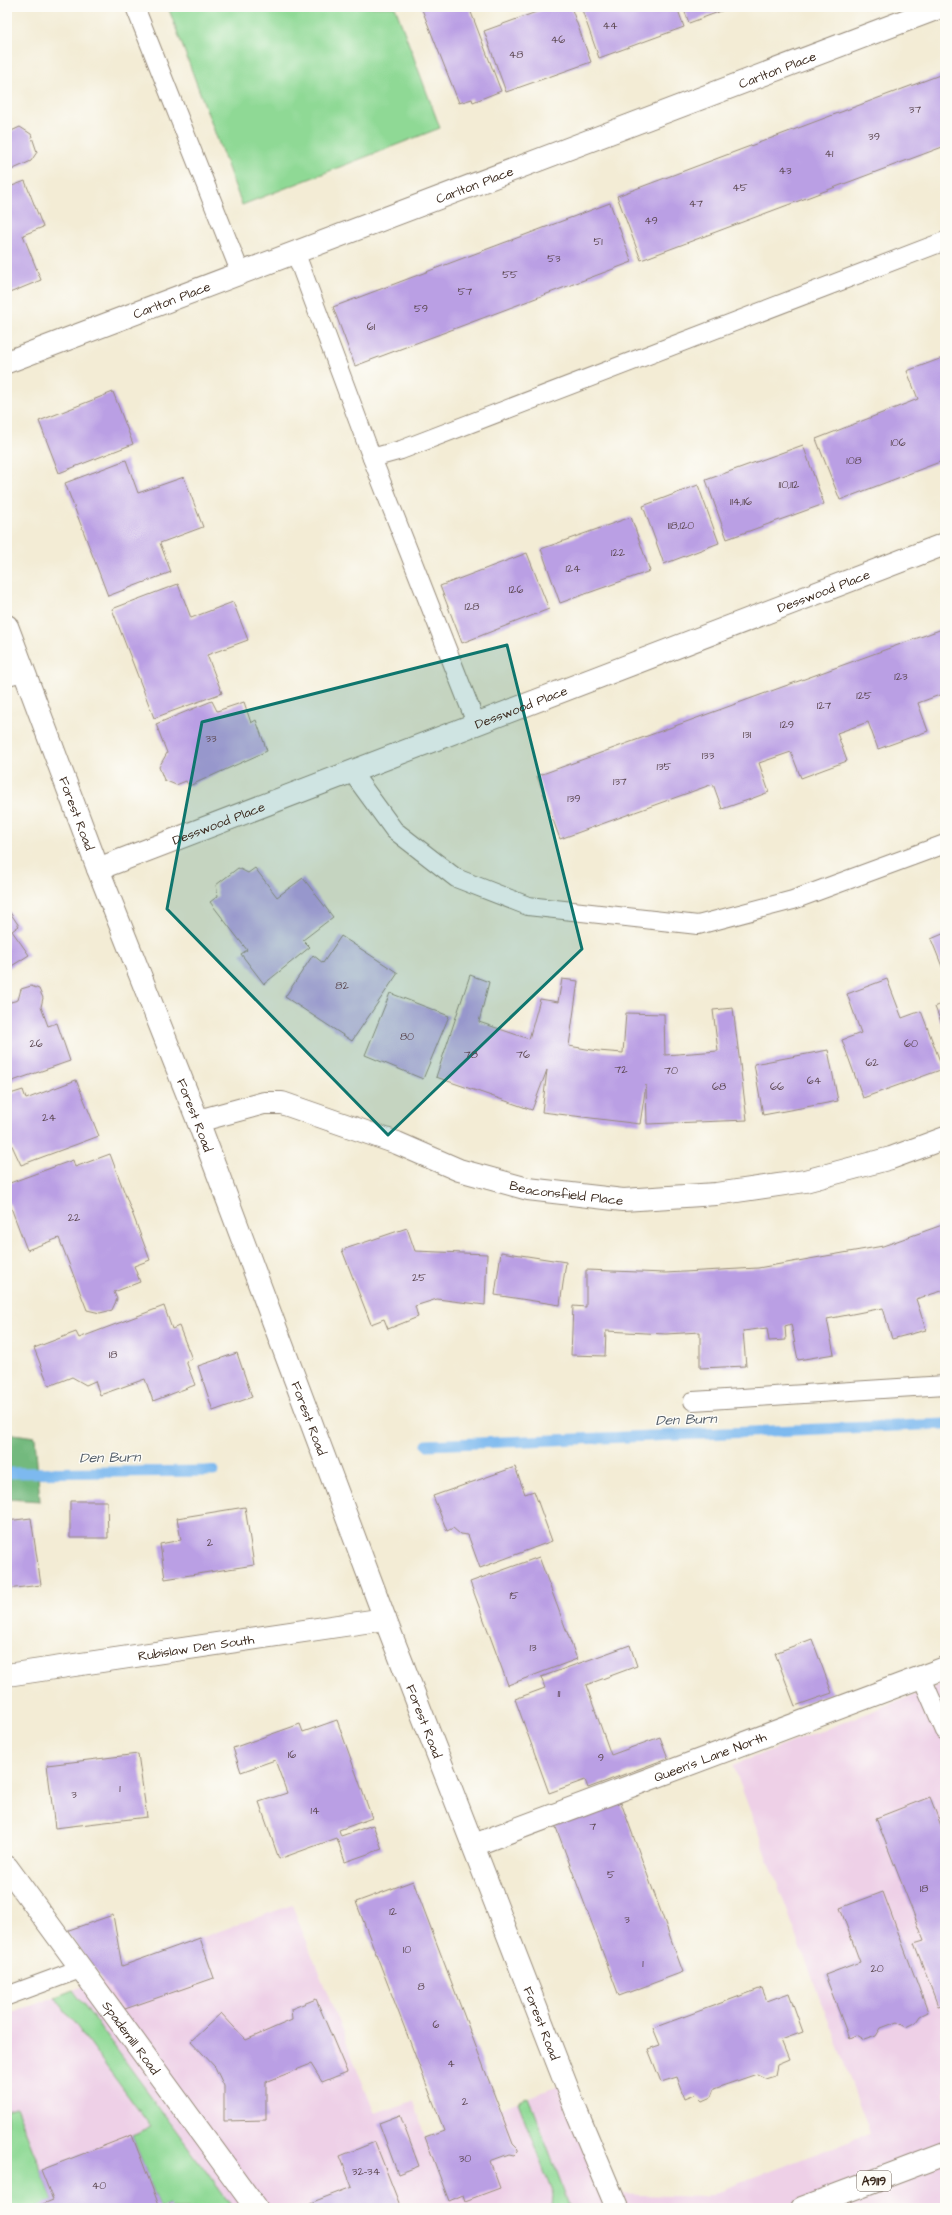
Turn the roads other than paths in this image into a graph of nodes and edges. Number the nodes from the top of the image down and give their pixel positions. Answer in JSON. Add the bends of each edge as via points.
{"nodes":[{"id":1,"x":135,"y":7,"type":"edge"},
{"id":2,"x":941,"y":7,"type":"edge"},
{"id":3,"x":945,"y":242,"type":"edge"},
{"id":4,"x":296,"y":254,"type":"junction"},
{"id":5,"x":241,"y":274,"type":"junction"},
{"id":6,"x":7,"y":362,"type":"edge"},
{"id":7,"x":372,"y":458,"type":"junction"},
{"id":8,"x":945,"y":544,"type":"edge"},
{"id":9,"x":7,"y":626,"type":"edge"},
{"id":10,"x":15,"y":672,"type":"edge"},
{"id":11,"x":476,"y":723,"type":"junction"},
{"id":12,"x":351,"y":771,"type":"junction"},
{"id":13,"x":945,"y":844,"type":"edge"},
{"id":14,"x":98,"y":868,"type":"junction"},
{"id":15,"x":198,"y":1121,"type":"junction"},
{"id":16,"x":945,"y":1138,"type":"edge"},
{"id":17,"x":945,"y":1385,"type":"edge"},
{"id":18,"x":693,"y":1401,"type":"dead end"},
{"id":19,"x":385,"y":1619,"type":"junction"},
{"id":20,"x":945,"y":1668,"type":"edge"},
{"id":21,"x":7,"y":1675,"type":"edge"},
{"id":22,"x":922,"y":1678,"type":"junction"},
{"id":23,"x":945,"y":1731,"type":"edge"},
{"id":24,"x":474,"y":1845,"type":"junction"},
{"id":25,"x":7,"y":1867,"type":"edge"},
{"id":26,"x":80,"y":1969,"type":"junction"},
{"id":27,"x":7,"y":1996,"type":"edge"},
{"id":28,"x":945,"y":2154,"type":"edge"},
{"id":29,"x":256,"y":2208,"type":"edge"},
{"id":30,"x":618,"y":2208,"type":"edge"},
{"id":31,"x":802,"y":2208,"type":"edge"}],
"edges":[{"from":1,"to":5,"type":"lane"},
{"from":2,"to":4,"type":"street","name":"Carlton Place"},
{"from":3,"to":7,"type":"lane","via":[[401,450]]},
{"from":4,"to":5,"type":"street","name":"Carlton Place"},
{"from":4,"to":7,"type":"lane"},
{"from":5,"to":6,"type":"street","name":"Carlton Place"},
{"from":7,"to":11,"type":"lane"},
{"from":8,"to":11,"type":"street","name":"Desswood Place"},
{"from":9,"to":10,"type":"street","name":"Forest Road"},
{"from":10,"to":14,"type":"street","name":"Forest Road"},
{"from":11,"to":12,"type":"street","name":"Desswood Place"},
{"from":12,"to":13,"type":"lane","via":[[394,830],[456,878],[528,906],[698,925],[794,900]]},
{"from":12,"to":14,"type":"street","name":"Desswood Place"},
{"from":14,"to":15,"type":"street","name":"Forest Road"},
{"from":15,"to":16,"type":"street","name":"Beaconsfield Place","via":[[264,1103],[282,1103],[397,1143],[459,1170],[528,1189],[623,1200],[716,1194],[804,1182],[891,1158]]},
{"from":15,"to":19,"type":"street","name":"Forest Road"},
{"from":17,"to":18,"type":"lane"},
{"from":19,"to":21,"type":"street","name":"Rubislaw Den South"},
{"from":19,"to":24,"type":"street","name":"Forest Road"},
{"from":20,"to":22,"type":"street","name":"Queen's Lane North"},
{"from":22,"to":23,"type":"lane"},
{"from":22,"to":24,"type":"street","name":"Queen's Lane North"},
{"from":24,"to":30,"type":"street","name":"Forest Road","via":[[578,2113]]},
{"from":25,"to":26,"type":"street","name":"Spademill Road"},
{"from":26,"to":27,"type":"lane"},
{"from":26,"to":29,"type":"street","name":"Spademill Road"},
{"from":28,"to":31,"type":"street","number":"A9119"}]}
